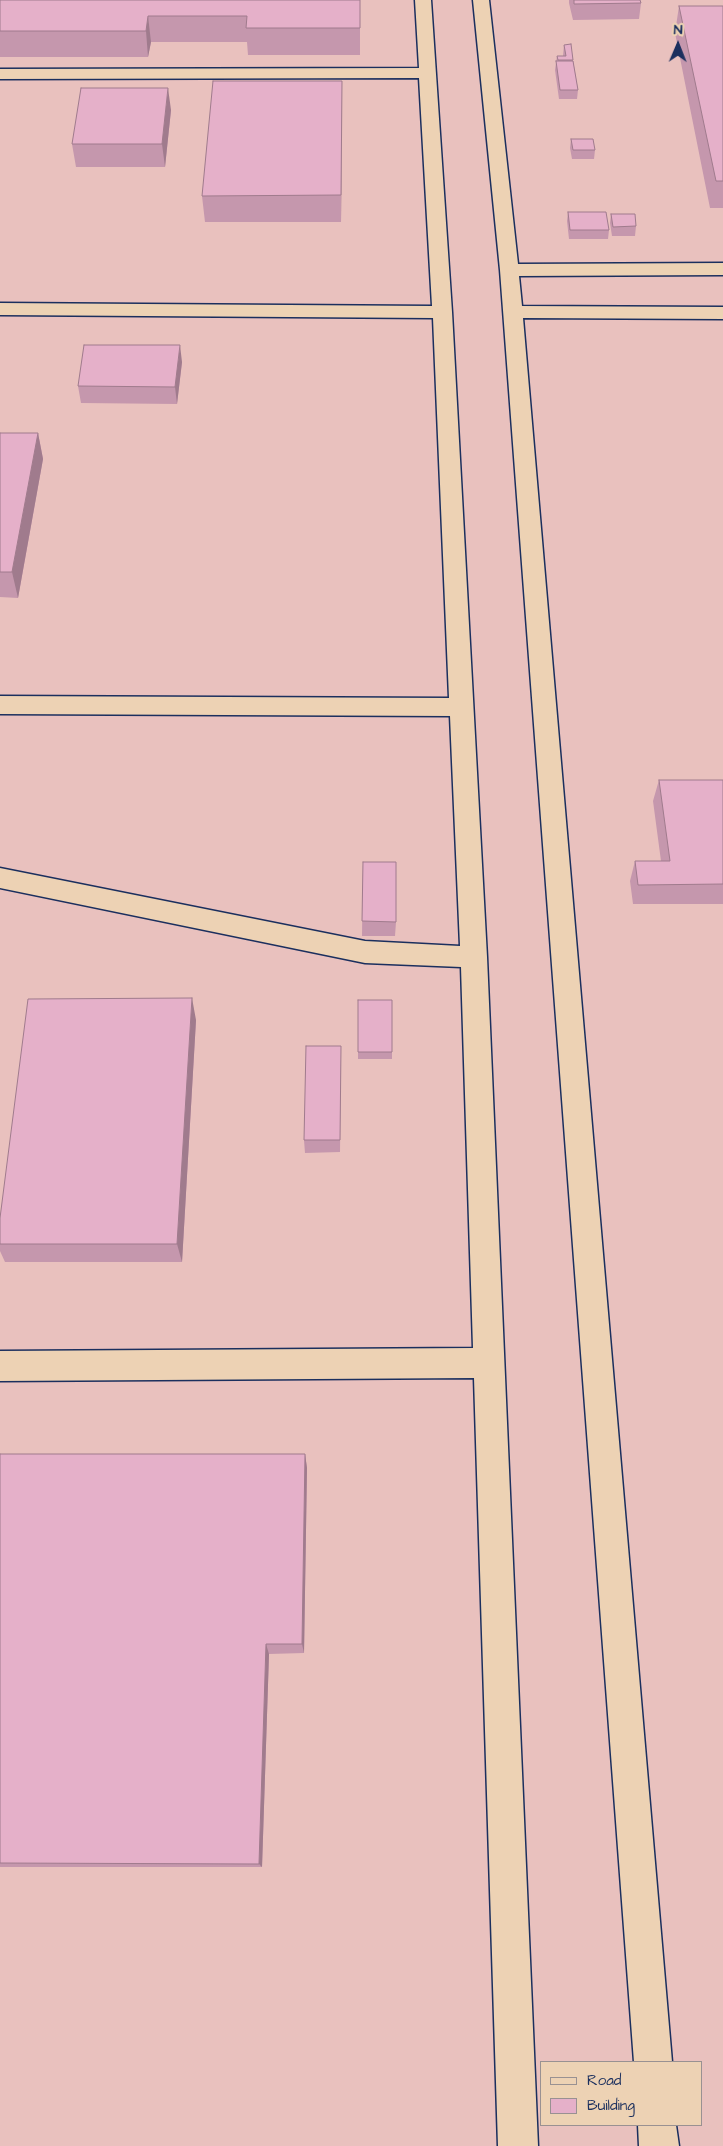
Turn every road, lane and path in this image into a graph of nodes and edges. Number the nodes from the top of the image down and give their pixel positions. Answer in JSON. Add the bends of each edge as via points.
{"nodes":[{"id":1,"x":423,"y":0,"type":"edge"},
{"id":2,"x":481,"y":0,"type":"edge"},
{"id":3,"x":426,"y":73,"type":"junction"},
{"id":4,"x":0,"y":74,"type":"edge"},
{"id":5,"x":723,"y":269,"type":"edge"},
{"id":6,"x":509,"y":270,"type":"junction"},
{"id":7,"x":0,"y":309,"type":"edge"},
{"id":8,"x":442,"y":312,"type":"junction"},
{"id":9,"x":512,"y":312,"type":"junction"},
{"id":10,"x":723,"y":313,"type":"edge"},
{"id":11,"x":0,"y":705,"type":"edge"},
{"id":12,"x":462,"y":707,"type":"junction"},
{"id":13,"x":0,"y":878,"type":"edge"},
{"id":14,"x":474,"y":957,"type":"junction"},
{"id":15,"x":489,"y":1363,"type":"junction"},
{"id":16,"x":0,"y":1366,"type":"edge"},
{"id":17,"x":652,"y":2061,"type":"edge"},
{"id":18,"x":658,"y":2126,"type":"edge"},
{"id":19,"x":518,"y":2146,"type":"edge"},
{"id":20,"x":659,"y":2146,"type":"edge"}],
"edges":[{"from":1,"to":3,"type":"street"},
{"from":2,"to":6,"type":"street"},
{"from":3,"to":4,"type":"street"},
{"from":3,"to":8,"type":"street"},
{"from":5,"to":6,"type":"street"},
{"from":6,"to":9,"type":"street"},
{"from":7,"to":8,"type":"street"},
{"from":8,"to":12,"type":"street"},
{"from":9,"to":10,"type":"street"},
{"from":9,"to":17,"type":"street"},
{"from":11,"to":12,"type":"street"},
{"from":12,"to":14,"type":"street"},
{"from":13,"to":14,"type":"street","via":[[365,952]]},
{"from":14,"to":15,"type":"street"},
{"from":15,"to":16,"type":"street"},
{"from":15,"to":19,"type":"street"},
{"from":18,"to":20,"type":"street"}]}
